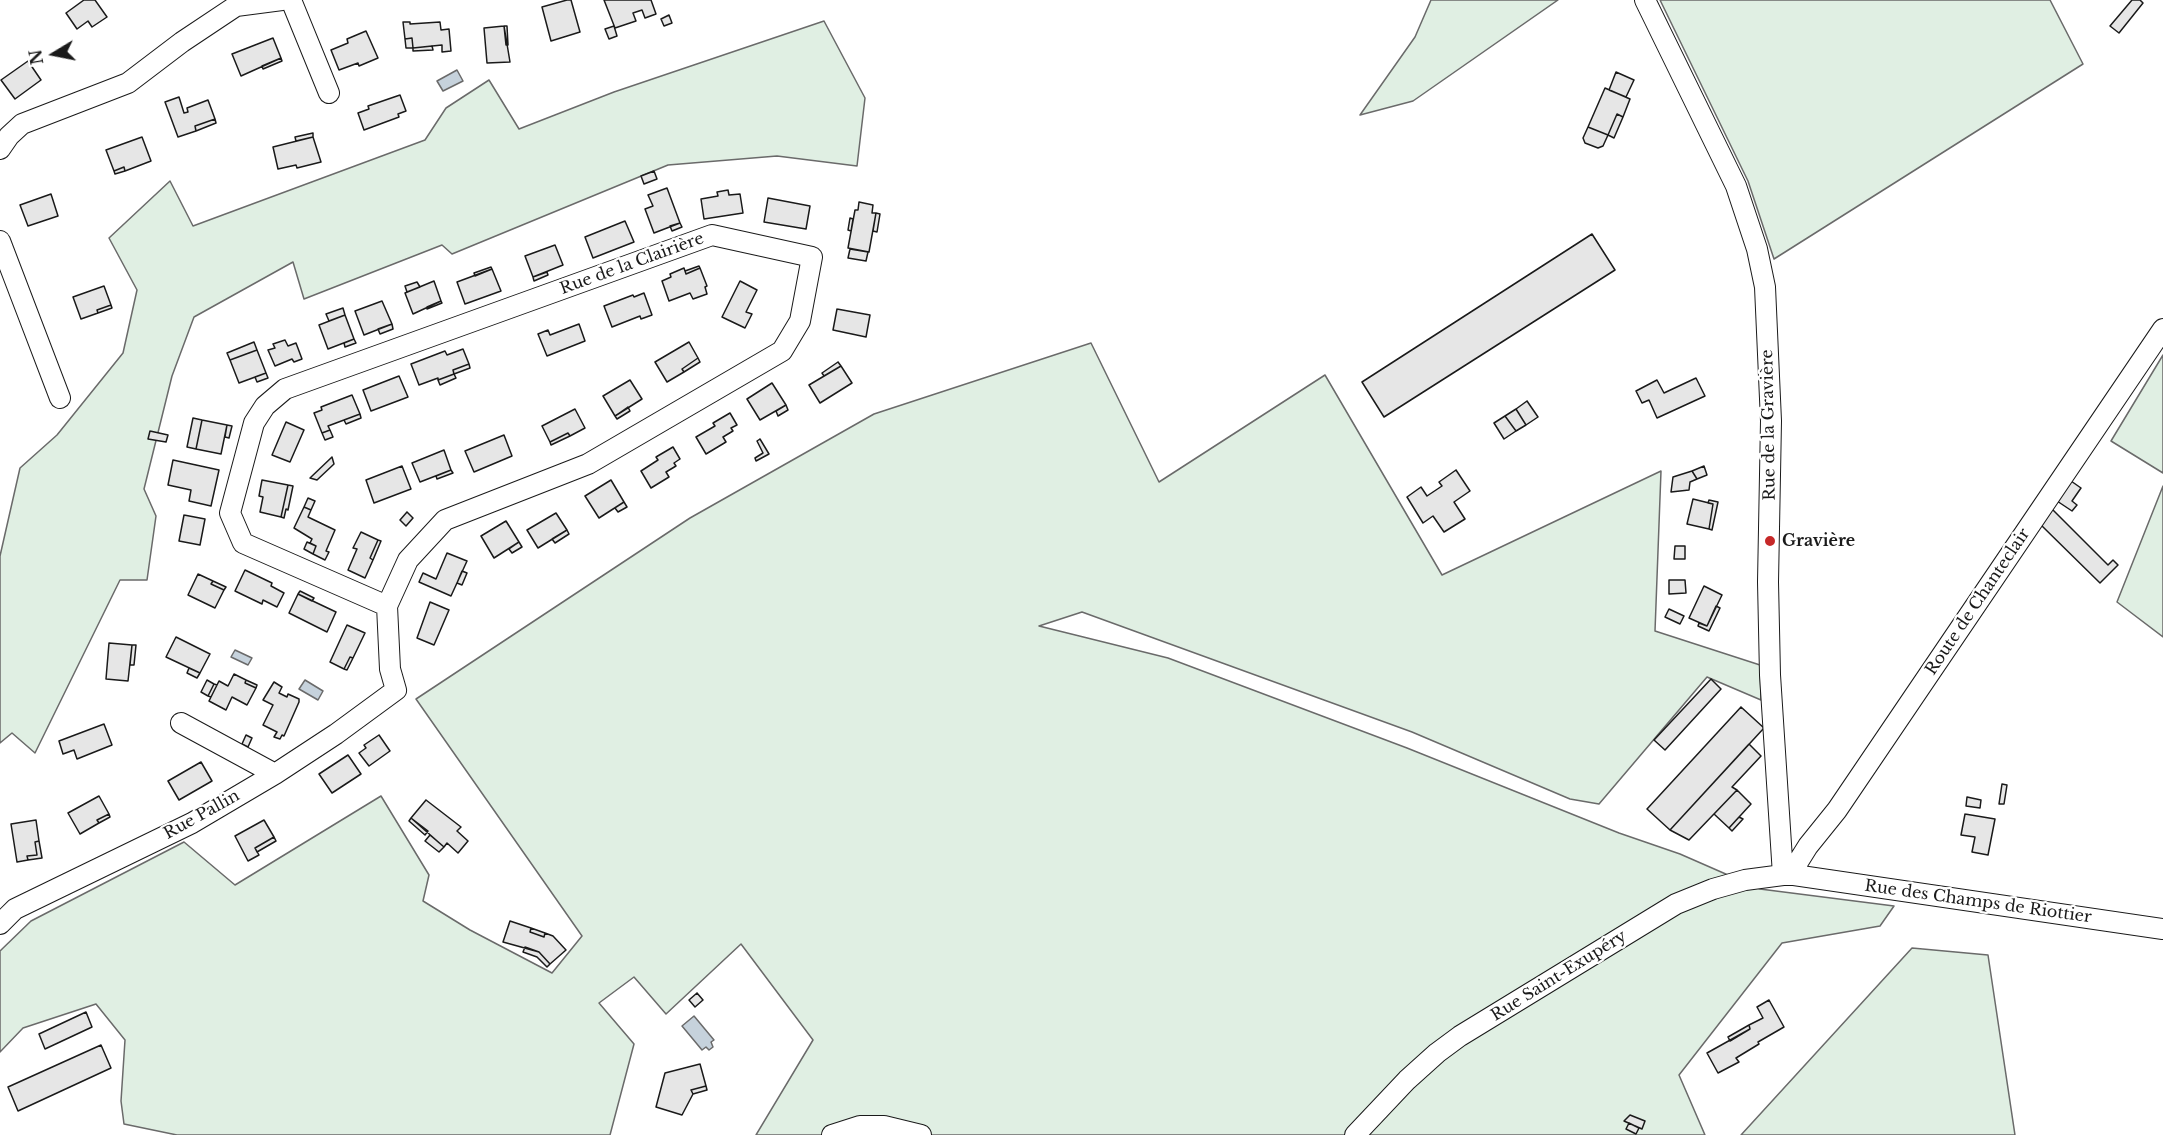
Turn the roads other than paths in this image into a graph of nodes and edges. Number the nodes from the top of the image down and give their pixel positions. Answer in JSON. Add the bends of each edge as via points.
{"nodes":[{"id":1,"x":282,"y":0,"type":"edge"},
{"id":2,"x":291,"y":0,"type":"edge"},
{"id":3,"x":1645,"y":0,"type":"edge"},
{"id":4,"x":235,"y":3,"type":"edge"},
{"id":5,"x":329,"y":93,"type":"dead end"},
{"id":6,"x":0,"y":149,"type":"edge"},
{"id":7,"x":0,"y":241,"type":"edge"},
{"id":8,"x":2163,"y":328,"type":"edge"},
{"id":9,"x":60,"y":398,"type":"dead end"},
{"id":10,"x":387,"y":606,"type":"junction"},
{"id":11,"x":396,"y":690,"type":"joint"},
{"id":12,"x":181,"y":723,"type":"dead end"},
{"id":13,"x":275,"y":774,"type":"junction"},
{"id":14,"x":1788,"y":875,"type":"junction"},
{"id":15,"x":0,"y":924,"type":"edge"},
{"id":16,"x":2163,"y":929,"type":"edge"},
{"id":17,"x":832,"y":1135,"type":"edge"},
{"id":18,"x":921,"y":1135,"type":"edge"},
{"id":19,"x":1356,"y":1135,"type":"edge"}],
"edges":[{"from":1,"to":4,"type":"street"},
{"from":2,"to":5,"type":"street"},
{"from":3,"to":14,"type":"street","name":"Rue de la Gravière","via":[[1736,186],[1765,287],[1772,421],[1770,675]]},
{"from":4,"to":6,"type":"street","via":[[129,83],[22,124]]},
{"from":7,"to":9,"type":"street"},
{"from":8,"to":14,"type":"street","name":"Route de Chanteclair","via":[[1837,810]]},
{"from":10,"to":10,"type":"street","name":"Rue de la Clairière","via":[[243,543],[230,513],[254,423],[265,406],[285,389],[712,235],[812,257],[800,321],[782,351],[588,464],[445,520],[408,560]]},
{"from":10,"to":11,"type":"street","name":"Rue de la Clairière","via":[[390,669]]},
{"from":11,"to":13,"type":"street","name":"Rue Pallin"},
{"from":12,"to":13,"type":"street"},
{"from":13,"to":15,"type":"street","name":"Rue Pallin","via":[[192,823],[15,909]]},
{"from":14,"to":16,"type":"street","name":"Rue des Champs de Riottier"},
{"from":14,"to":19,"type":"street","name":"Rue Saint-Exupéry","via":[[1713,889],[1649,920],[1452,1042],[1407,1080]]},
{"from":17,"to":18,"type":"street","via":[[860,1126],[884,1126]]}]}
